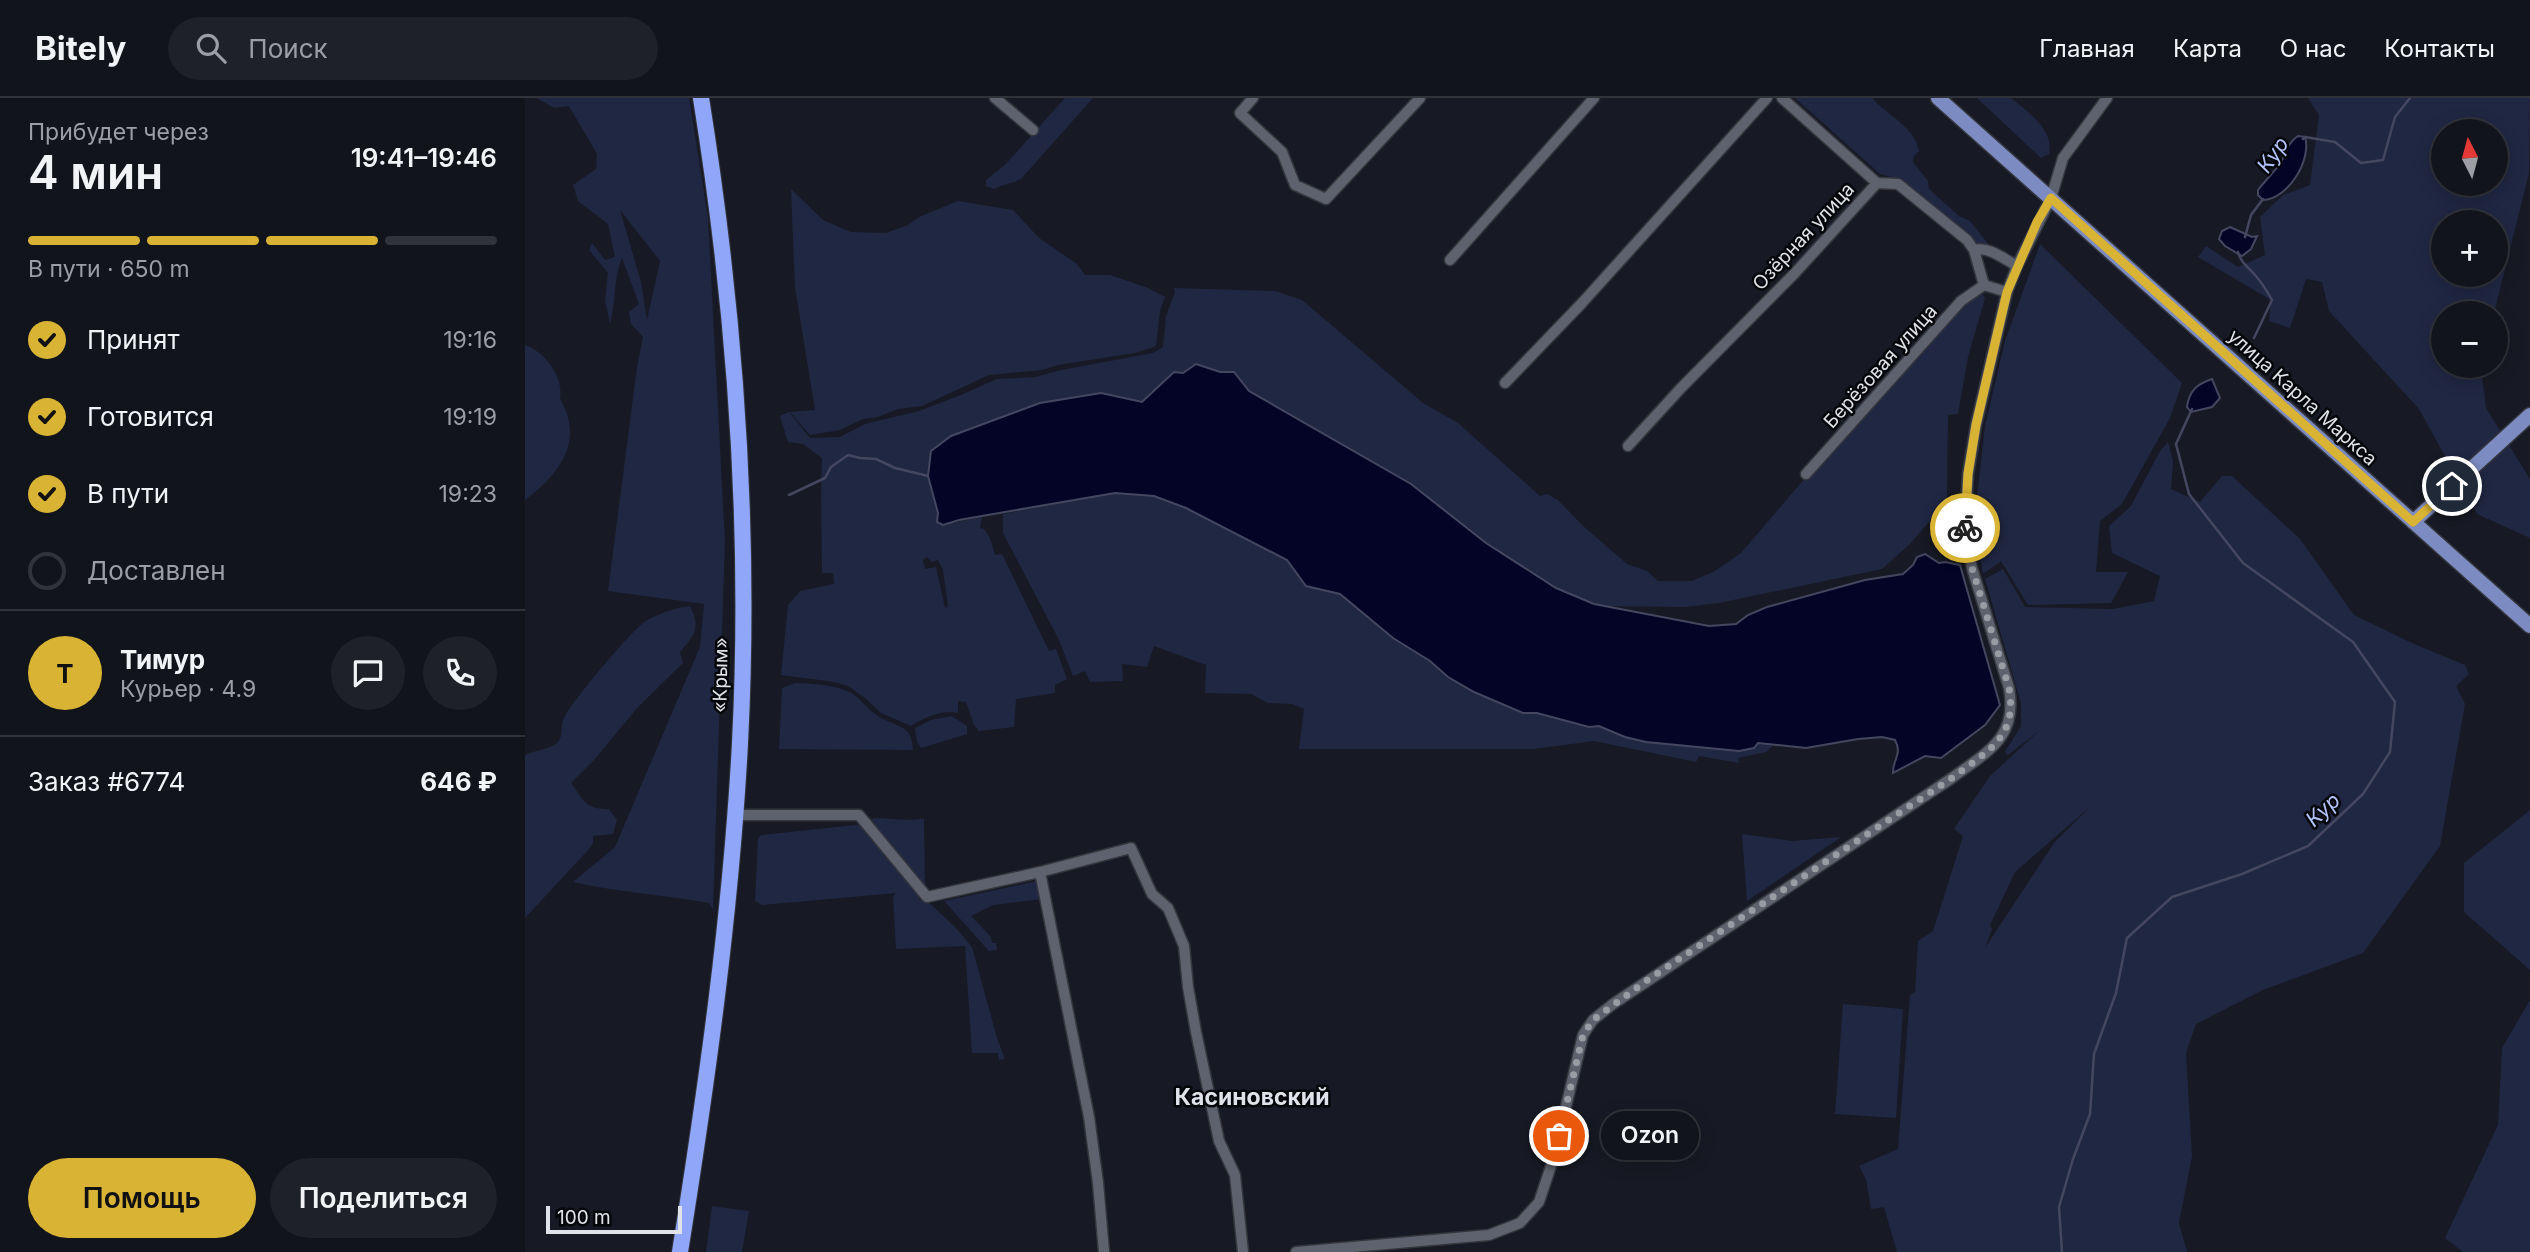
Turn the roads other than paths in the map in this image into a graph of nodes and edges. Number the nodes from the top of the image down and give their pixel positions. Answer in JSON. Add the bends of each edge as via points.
{"nodes":[{"id":1,"x":701,"y":98,"type":"edge"},
{"id":2,"x":707,"y":98,"type":"edge"},
{"id":3,"x":995,"y":98,"type":"edge"},
{"id":4,"x":1252,"y":98,"type":"edge"},
{"id":5,"x":1420,"y":98,"type":"edge"},
{"id":6,"x":1594,"y":98,"type":"edge"},
{"id":7,"x":1767,"y":98,"type":"edge"},
{"id":8,"x":1782,"y":98,"type":"edge"},
{"id":9,"x":1938,"y":98,"type":"edge"},
{"id":10,"x":2107,"y":98,"type":"edge"},
{"id":11,"x":1033,"y":130,"type":"dead end"},
{"id":12,"x":1877,"y":183,"type":"junction"},
{"id":13,"x":2051,"y":198,"type":"junction"},
{"id":14,"x":1974,"y":250,"type":"junction"},
{"id":15,"x":1450,"y":260,"type":"dead end"},
{"id":16,"x":2017,"y":266,"type":"junction"},
{"id":17,"x":1984,"y":285,"type":"junction"},
{"id":18,"x":2007,"y":292,"type":"junction"},
{"id":19,"x":1505,"y":383,"type":"dead end"},
{"id":20,"x":2530,"y":415,"type":"edge"},
{"id":21,"x":1628,"y":446,"type":"dead end"},
{"id":22,"x":1806,"y":474,"type":"dead end"},
{"id":23,"x":2413,"y":522,"type":"junction"},
{"id":24,"x":2530,"y":626,"type":"edge"},
{"id":25,"x":741,"y":815,"type":"junction"},
{"id":26,"x":1040,"y":872,"type":"junction"},
{"id":27,"x":680,"y":1252,"type":"edge"},
{"id":28,"x":688,"y":1252,"type":"edge"},
{"id":29,"x":1104,"y":1252,"type":"edge"},
{"id":30,"x":1243,"y":1252,"type":"edge"},
{"id":31,"x":1296,"y":1252,"type":"edge"}],
"edges":[{"from":1,"to":27,"type":"highway","name":"«Крым»","via":[[719,210],[734,380],[743,570],[735,815],[726,913]]},
{"from":2,"to":25,"type":"highway","via":[[726,210],[747,490],[748,630]]},
{"from":3,"to":11,"type":"street"},
{"from":4,"to":5,"type":"street","via":[[1240,113],[1282,152],[1295,186],[1326,199]]},
{"from":6,"to":15,"type":"street"},
{"from":7,"to":19,"type":"street"},
{"from":8,"to":12,"type":"street"},
{"from":9,"to":13,"type":"main road","name":"улица Карла Маркса"},
{"from":10,"to":13,"type":"street","via":[[2063,158]]},
{"from":12,"to":14,"type":"street","name":"Озёрная улица","via":[[1898,184]]},
{"from":12,"to":21,"type":"street","name":"Озёрная улица"},
{"from":13,"to":16,"type":"street"},
{"from":13,"to":23,"type":"main road","name":"улица Карла Маркса"},
{"from":14,"to":16,"type":"street","via":[[1982,248]]},
{"from":14,"to":17,"type":"street","name":"Озёрная улица"},
{"from":16,"to":18,"type":"street"},
{"from":17,"to":18,"type":"street"},
{"from":17,"to":22,"type":"street","name":"Берёзовая улица","via":[[1961,301]]},
{"from":18,"to":31,"type":"street","via":[[1976,425],[1965,528],[1972,568],[2012,705],[2009,725],[1998,743],[1593,1020],[1583,1035],[1539,1202],[1520,1223],[1489,1235]]},
{"from":20,"to":23,"type":"main road"},
{"from":23,"to":24,"type":"main road","name":"улица Карла Маркса"},
{"from":25,"to":26,"type":"street","via":[[859,815],[927,897]]},
{"from":25,"to":28,"type":"highway","via":[[717,1059]]},
{"from":26,"to":29,"type":"street","via":[[1089,1117]]},
{"from":26,"to":30,"type":"street","via":[[1131,848],[1152,894],[1168,908],[1184,946],[1219,1141],[1235,1175]]}]}
